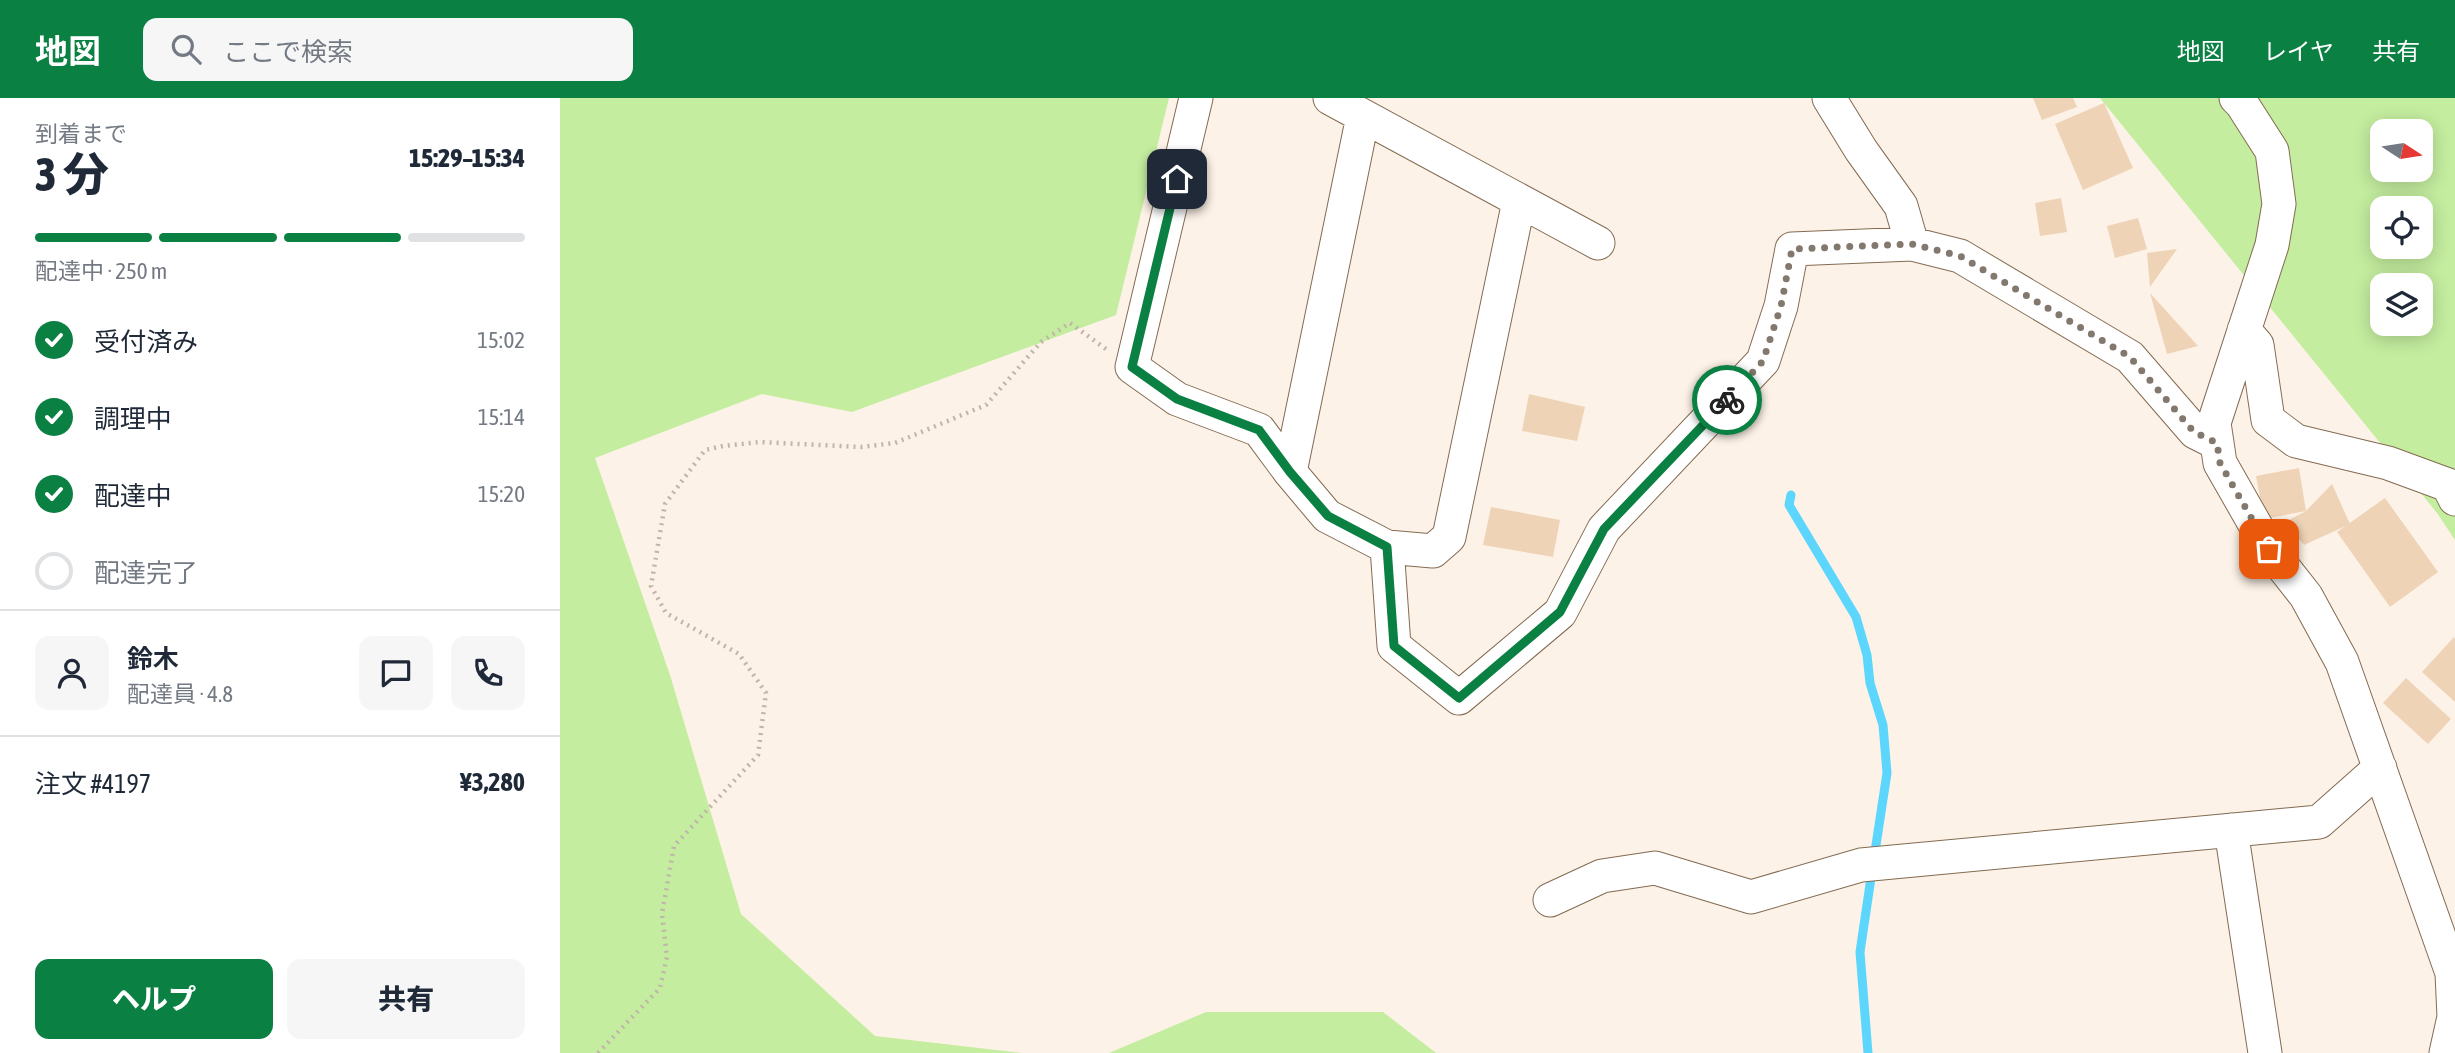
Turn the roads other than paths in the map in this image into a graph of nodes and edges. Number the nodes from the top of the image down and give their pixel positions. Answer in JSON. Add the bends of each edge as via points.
{"nodes":[{"id":1,"x":1196,"y":98,"type":"edge"},
{"id":2,"x":1330,"y":98,"type":"edge"},
{"id":3,"x":1829,"y":98,"type":"edge"},
{"id":4,"x":2236,"y":98,"type":"edge"},
{"id":5,"x":1363,"y":116,"type":"junction"},
{"id":6,"x":1519,"y":201,"type":"junction"},
{"id":7,"x":1598,"y":243,"type":"dead end"},
{"id":8,"x":1912,"y":244,"type":"junction"},
{"id":9,"x":2244,"y":330,"type":"junction"},
{"id":10,"x":2217,"y":443,"type":"junction"},
{"id":11,"x":1290,"y":472,"type":"junction"},
{"id":12,"x":2455,"y":499,"type":"edge"},
{"id":13,"x":1387,"y":547,"type":"junction"},
{"id":14,"x":2380,"y":768,"type":"junction"},
{"id":15,"x":2231,"y":830,"type":"junction"},
{"id":16,"x":1550,"y":900,"type":"dead end"},
{"id":17,"x":2265,"y":1053,"type":"edge"},
{"id":18,"x":2446,"y":1053,"type":"edge"}],
"edges":[{"from":1,"to":11,"type":"street","via":[[1132,367],[1177,399],[1259,430]]},
{"from":2,"to":5,"type":"street"},
{"from":3,"to":8,"type":"street","via":[[1901,206]]},
{"from":4,"to":9,"type":"street","via":[[2272,150],[2279,204],[2272,245]]},
{"from":5,"to":6,"type":"street"},
{"from":5,"to":11,"type":"street"},
{"from":6,"to":7,"type":"street"},
{"from":6,"to":13,"type":"street","via":[[1449,537],[1433,551]]},
{"from":8,"to":10,"type":"street","via":[[1960,256],[2130,357],[2194,432]]},
{"from":8,"to":13,"type":"street","via":[[1792,249],[1781,306],[1763,361],[1604,529],[1560,612],[1459,698],[1394,646]]},
{"from":9,"to":10,"type":"street","via":[[2214,423]]},
{"from":9,"to":12,"type":"street","via":[[2257,345],[2267,419],[2296,441],[2388,463],[2448,485]]},
{"from":10,"to":14,"type":"street","via":[[2220,463],[2269,549],[2306,596],[2342,662]]},
{"from":11,"to":13,"type":"street","via":[[1328,516]]},
{"from":14,"to":15,"type":"street","via":[[2319,822]]},
{"from":14,"to":18,"type":"street","via":[[2452,973],[2454,1017]]},
{"from":15,"to":16,"type":"street","via":[[1861,865],[1751,897],[1655,868],[1602,876]]},
{"from":15,"to":17,"type":"street"}]}
